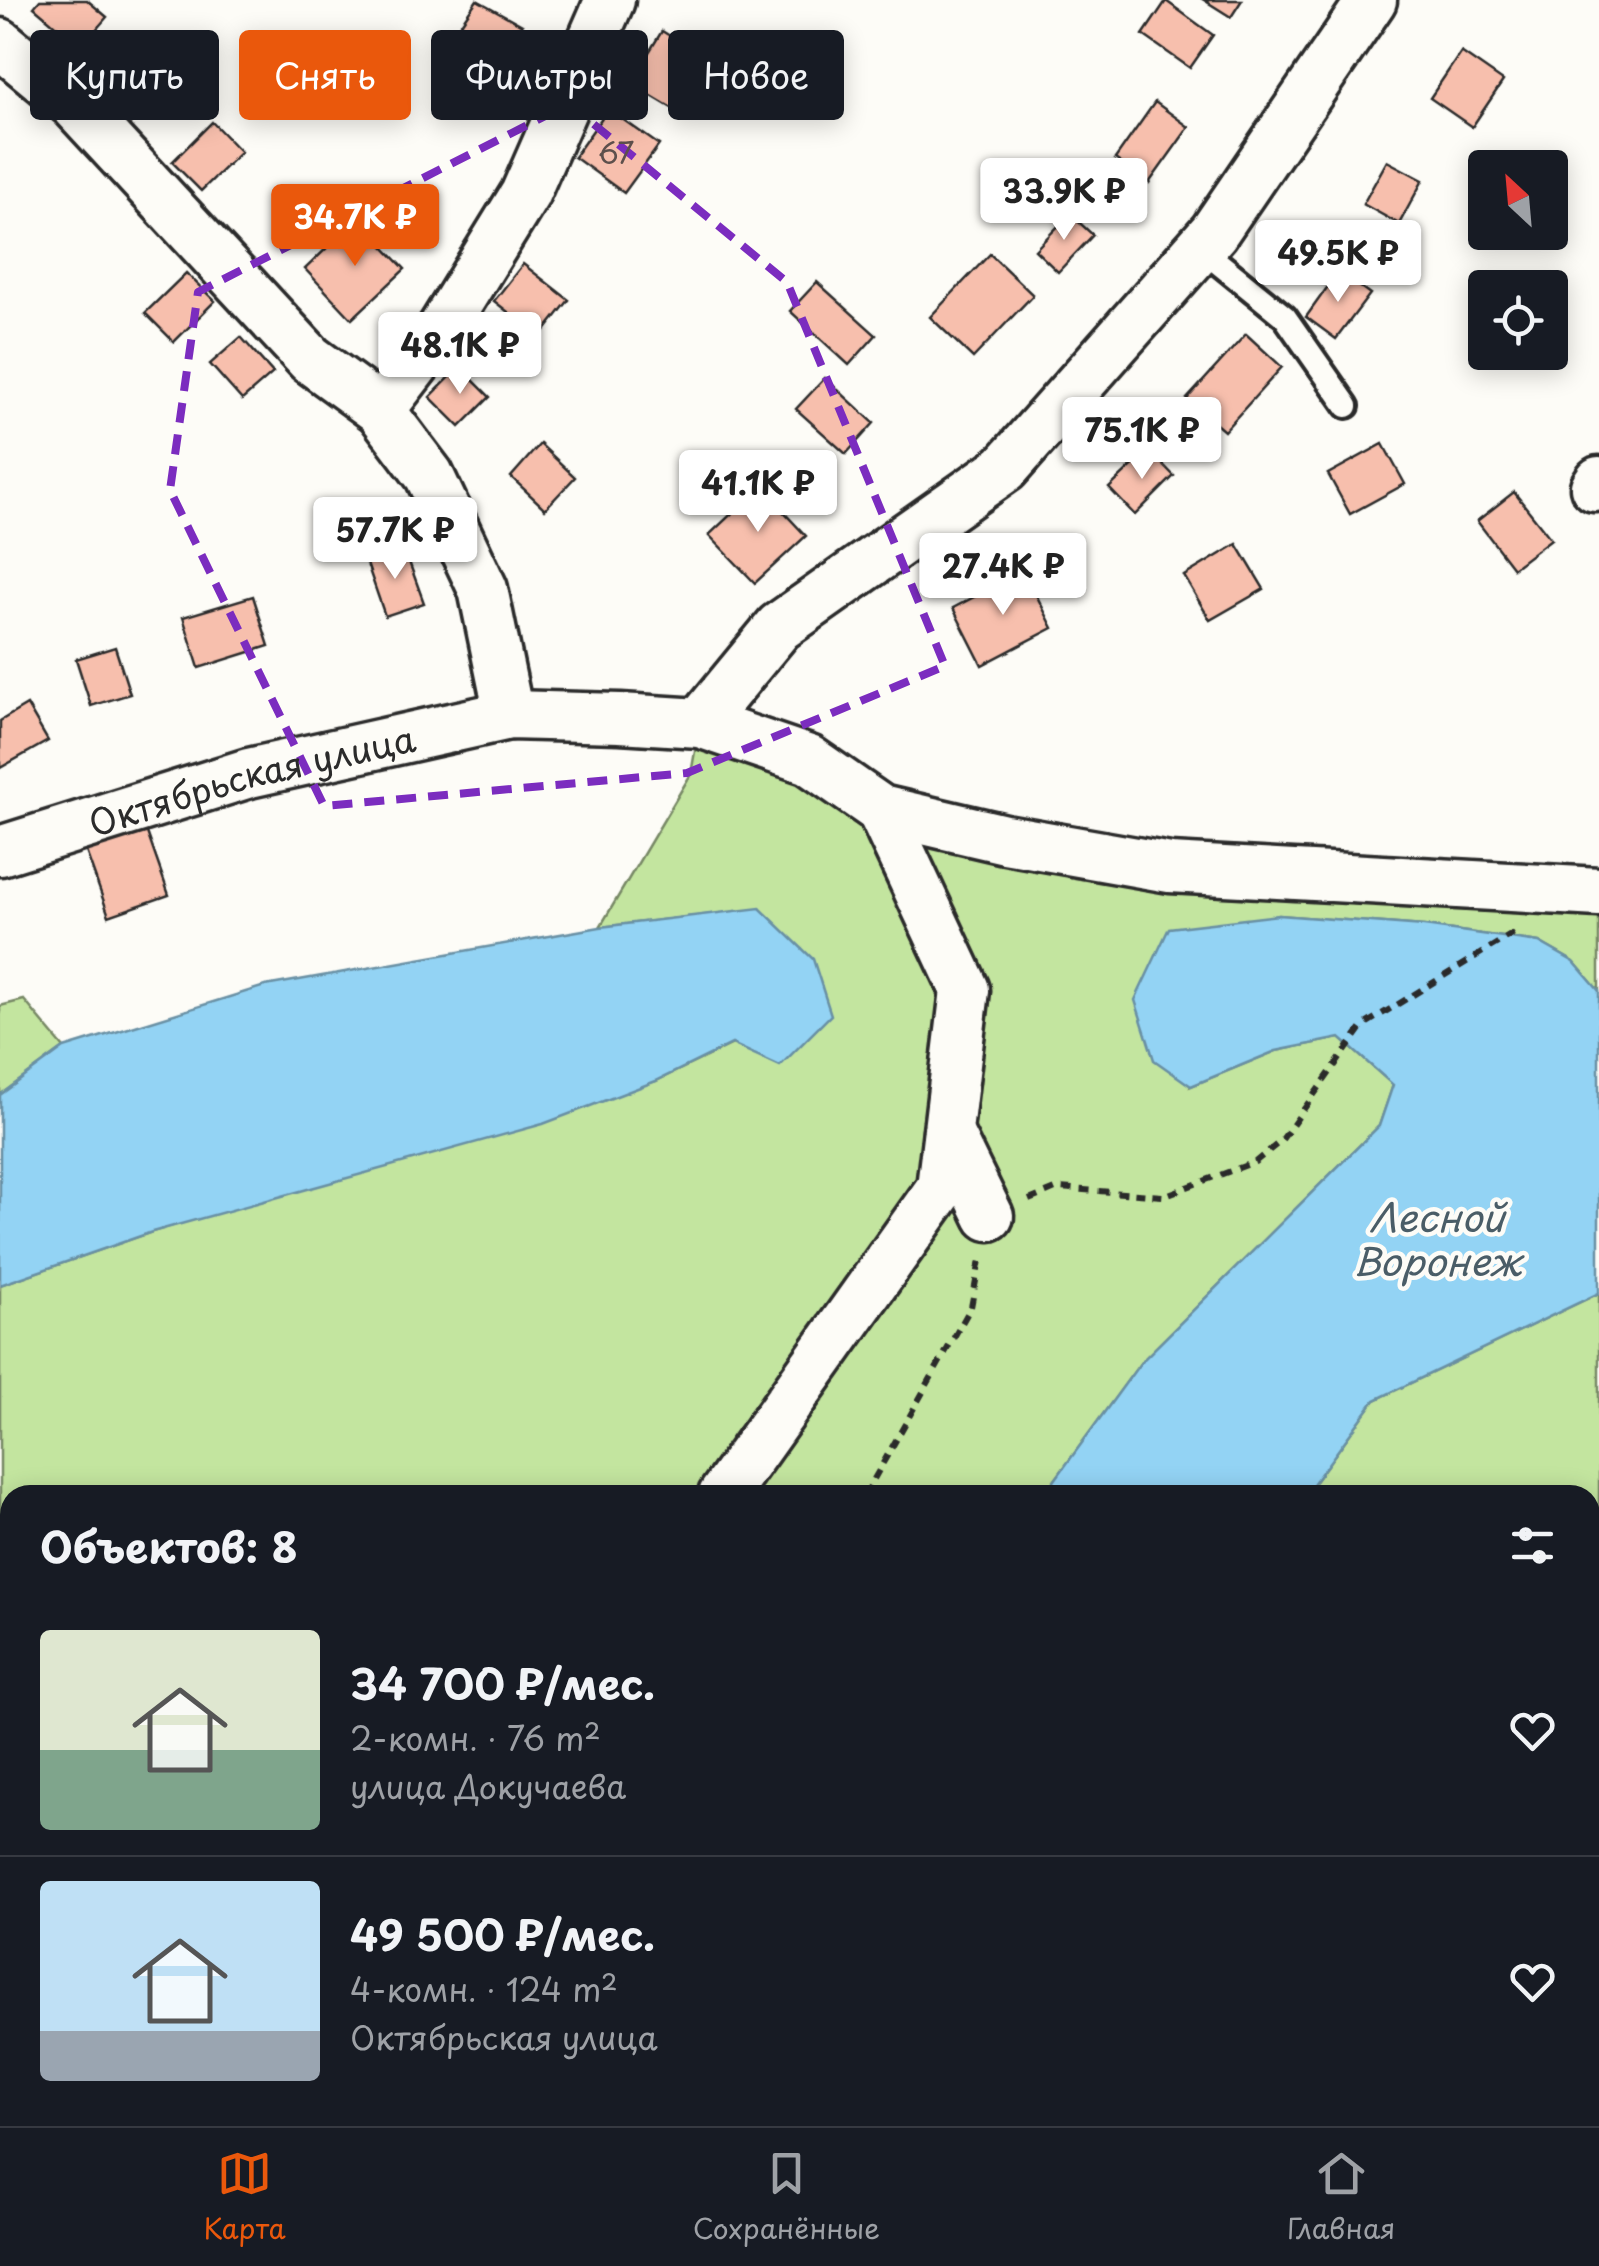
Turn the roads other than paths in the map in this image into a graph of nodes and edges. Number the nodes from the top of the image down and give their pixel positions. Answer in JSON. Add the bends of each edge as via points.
{"nodes":[{"id":1,"x":610,"y":0,"type":"edge"},
{"id":2,"x":1372,"y":0,"type":"edge"},
{"id":3,"x":0,"y":43,"type":"edge"},
{"id":4,"x":1200,"y":248,"type":"junction"},
{"id":5,"x":1347,"y":406,"type":"dead end"},
{"id":6,"x":380,"y":410,"type":"junction"},
{"id":7,"x":508,"y":715,"type":"junction"},
{"id":8,"x":700,"y":723,"type":"junction"},
{"id":9,"x":881,"y":810,"type":"junction"},
{"id":10,"x":0,"y":851,"type":"edge"},
{"id":11,"x":1595,"y":888,"type":"edge"},
{"id":12,"x":948,"y":1132,"type":"junction"},
{"id":13,"x":989,"y":1216,"type":"road end"},
{"id":14,"x":730,"y":1485,"type":"edge"}],
"edges":[{"from":1,"to":6,"type":"street","via":[[525,194],[440,332]]},
{"from":2,"to":4,"type":"street"},
{"from":3,"to":6,"type":"street","via":[[74,104],[310,359]]},
{"from":4,"to":5,"type":"lane","via":[[1284,317]]},
{"from":4,"to":8,"type":"street","via":[[1005,468],[779,626]]},
{"from":6,"to":7,"type":"street","via":[[428,475],[483,589]]},
{"from":7,"to":8,"type":"street","name":"Октябрьская улица"},
{"from":7,"to":10,"type":"street","name":"Октябрьская улица","via":[[248,773]]},
{"from":8,"to":9,"type":"street","name":"Октябрьская улица","via":[[808,760]]},
{"from":9,"to":11,"type":"street","via":[[1170,868]]},
{"from":9,"to":12,"type":"street","via":[[965,990]]},
{"from":12,"to":13,"type":"street"},
{"from":12,"to":14,"type":"street","via":[[941,1188]]}]}
